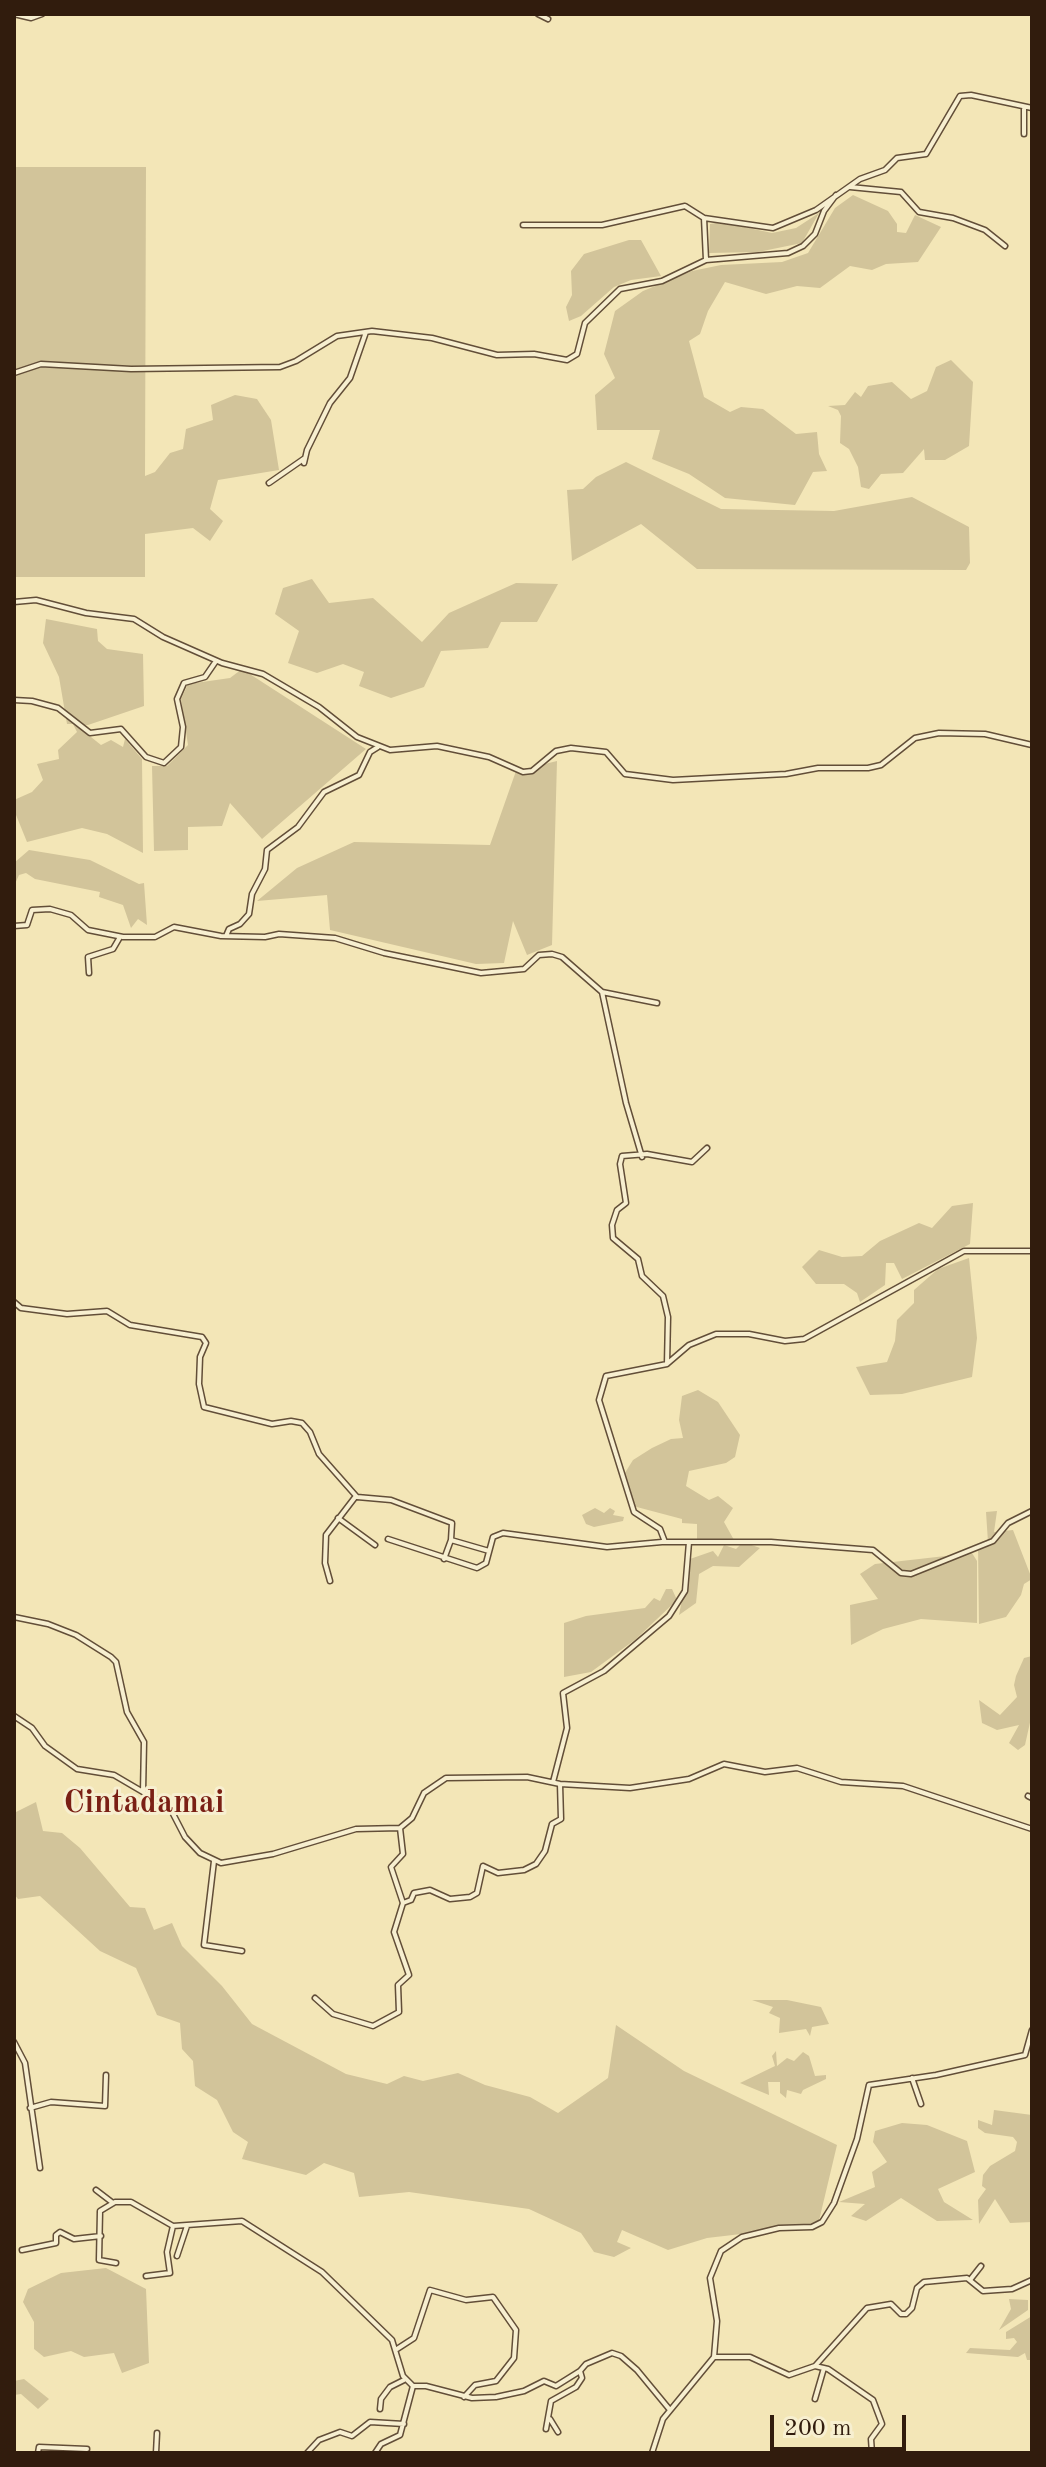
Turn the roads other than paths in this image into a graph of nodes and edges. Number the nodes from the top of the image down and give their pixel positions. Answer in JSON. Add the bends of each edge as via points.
{"nodes":[{"id":1,"x":14,"y":14,"type":"edge"},
{"id":2,"x":42,"y":14,"type":"edge"},
{"id":3,"x":538,"y":14,"type":"edge"},
{"id":4,"x":548,"y":19,"type":"dead end"},
{"id":5,"x":1024,"y":108,"type":"junction"},
{"id":6,"x":1032,"y":108,"type":"edge"},
{"id":7,"x":1024,"y":134,"type":"dead end"},
{"id":8,"x":850,"y":187,"type":"junction"},
{"id":9,"x":836,"y":195,"type":"junction"},
{"id":10,"x":704,"y":218,"type":"junction"},
{"id":11,"x":523,"y":225,"type":"dead end"},
{"id":12,"x":1005,"y":246,"type":"dead end"},
{"id":13,"x":706,"y":260,"type":"junction"},
{"id":14,"x":366,"y":332,"type":"junction"},
{"id":15,"x":14,"y":373,"type":"edge"},
{"id":16,"x":269,"y":483,"type":"dead end"},
{"id":17,"x":14,"y":602,"type":"edge"},
{"id":18,"x":216,"y":661,"type":"junction"},
{"id":19,"x":14,"y":700,"type":"edge"},
{"id":20,"x":1032,"y":745,"type":"edge"},
{"id":21,"x":380,"y":746,"type":"junction"},
{"id":22,"x":14,"y":926,"type":"edge"},
{"id":23,"x":226,"y":936,"type":"junction"},
{"id":24,"x":120,"y":937,"type":"junction"},
{"id":25,"x":89,"y":973,"type":"dead end"},
{"id":26,"x":602,"y":992,"type":"junction"},
{"id":27,"x":657,"y":1003,"type":"dead end"},
{"id":28,"x":707,"y":1148,"type":"dead end"},
{"id":29,"x":642,"y":1157,"type":"junction"},
{"id":30,"x":1032,"y":1251,"type":"edge"},
{"id":31,"x":14,"y":1302,"type":"edge"},
{"id":32,"x":667,"y":1364,"type":"junction"},
{"id":33,"x":356,"y":1496,"type":"junction"},
{"id":34,"x":1032,"y":1511,"type":"edge"},
{"id":35,"x":338,"y":1518,"type":"junction"},
{"id":36,"x":388,"y":1539,"type":"dead end"},
{"id":37,"x":451,"y":1540,"type":"junction"},
{"id":38,"x":665,"y":1542,"type":"junction"},
{"id":39,"x":689,"y":1542,"type":"junction"},
{"id":40,"x":375,"y":1545,"type":"dead end"},
{"id":41,"x":489,"y":1551,"type":"junction"},
{"id":42,"x":444,"y":1559,"type":"junction"},
{"id":43,"x":330,"y":1581,"type":"dead end"},
{"id":44,"x":14,"y":1617,"type":"edge"},
{"id":45,"x":14,"y":1716,"type":"edge"},
{"id":46,"x":553,"y":1782,"type":"junction"},
{"id":47,"x":560,"y":1784,"type":"junction"},
{"id":48,"x":143,"y":1792,"type":"junction"},
{"id":49,"x":400,"y":1828,"type":"junction"},
{"id":50,"x":1032,"y":1829,"type":"edge"},
{"id":51,"x":214,"y":1861,"type":"junction"},
{"id":52,"x":403,"y":1903,"type":"junction"},
{"id":53,"x":242,"y":1951,"type":"dead end"},
{"id":54,"x":315,"y":1998,"type":"dead end"},
{"id":55,"x":1032,"y":2030,"type":"edge"},
{"id":56,"x":14,"y":2042,"type":"edge"},
{"id":57,"x":106,"y":2075,"type":"dead end"},
{"id":58,"x":912,"y":2078,"type":"junction"},
{"id":59,"x":921,"y":2104,"type":"dead end"},
{"id":60,"x":30,"y":2108,"type":"junction"},
{"id":61,"x":40,"y":2168,"type":"dead end"},
{"id":62,"x":96,"y":2190,"type":"dead end"},
{"id":63,"x":113,"y":2203,"type":"junction"},
{"id":64,"x":173,"y":2226,"type":"junction"},
{"id":65,"x":187,"y":2226,"type":"junction"},
{"id":66,"x":101,"y":2236,"type":"junction"},
{"id":67,"x":22,"y":2250,"type":"dead end"},
{"id":68,"x":177,"y":2256,"type":"dead end"},
{"id":69,"x":116,"y":2263,"type":"dead end"},
{"id":70,"x":981,"y":2266,"type":"dead end"},
{"id":71,"x":146,"y":2276,"type":"dead end"},
{"id":72,"x":970,"y":2280,"type":"junction"},
{"id":73,"x":1032,"y":2280,"type":"edge"},
{"id":74,"x":396,"y":2349,"type":"junction"},
{"id":75,"x":714,"y":2357,"type":"junction"},
{"id":76,"x":815,"y":2366,"type":"junction"},
{"id":77,"x":824,"y":2368,"type":"junction"},
{"id":78,"x":580,"y":2371,"type":"junction"},
{"id":79,"x":405,"y":2379,"type":"junction"},
{"id":80,"x":413,"y":2386,"type":"junction"},
{"id":81,"x":464,"y":2397,"type":"junction"},
{"id":82,"x":815,"y":2399,"type":"dead end"},
{"id":83,"x":380,"y":2409,"type":"dead end"},
{"id":84,"x":670,"y":2410,"type":"junction"},
{"id":85,"x":550,"y":2419,"type":"junction"},
{"id":86,"x":404,"y":2424,"type":"junction"},
{"id":87,"x":546,"y":2429,"type":"dead end"},
{"id":88,"x":558,"y":2432,"type":"dead end"},
{"id":89,"x":157,"y":2433,"type":"dead end"},
{"id":90,"x":87,"y":2449,"type":"dead end"},
{"id":91,"x":38,"y":2453,"type":"edge"},
{"id":92,"x":156,"y":2453,"type":"edge"},
{"id":93,"x":307,"y":2453,"type":"edge"},
{"id":94,"x":375,"y":2453,"type":"edge"},
{"id":95,"x":652,"y":2453,"type":"edge"},
{"id":96,"x":872,"y":2453,"type":"edge"}],
"edges":[{"from":1,"to":2,"type":"street"},
{"from":3,"to":4,"type":"street"},
{"from":5,"to":6,"type":"street"},
{"from":5,"to":7,"type":"street"},
{"from":5,"to":8,"type":"street","via":[[960,96],[926,154],[901,157]]},
{"from":8,"to":9,"type":"street"},
{"from":8,"to":12,"type":"street","via":[[901,192],[919,212],[983,229]]},
{"from":9,"to":10,"type":"street","via":[[773,228]]},
{"from":9,"to":13,"type":"street","via":[[803,246],[774,256]]},
{"from":10,"to":11,"type":"street","via":[[680,206],[602,225]]},
{"from":10,"to":13,"type":"street"},
{"from":13,"to":14,"type":"street","via":[[662,281],[620,289],[585,323],[577,354],[567,360],[497,355],[432,338]]},
{"from":14,"to":15,"type":"street","via":[[337,336],[280,367],[41,364]]},
{"from":14,"to":16,"type":"street","via":[[350,378],[330,403],[305,461]]},
{"from":17,"to":18,"type":"street","via":[[36,600],[134,619]]},
{"from":18,"to":19,"type":"street","via":[[205,677],[184,683],[177,699],[181,747],[164,763],[146,757],[121,729],[90,733],[58,708]]},
{"from":18,"to":21,"type":"street","via":[[263,674],[357,737]]},
{"from":20,"to":21,"type":"street","via":[[985,734],[939,733],[907,742],[881,765],[868,768],[682,780],[625,774],[606,752],[589,748],[556,751],[528,772],[437,746],[394,751]]},
{"from":21,"to":23,"type":"street","via":[[370,752],[359,775],[324,792],[298,827],[267,850],[249,914]]},
{"from":22,"to":24,"type":"street","via":[[27,925],[32,910],[50,909],[71,915],[88,930]]},
{"from":23,"to":24,"type":"street","via":[[174,927],[152,938]]},
{"from":23,"to":26,"type":"street","via":[[335,938],[481,973],[524,969],[539,955],[552,954]]},
{"from":24,"to":25,"type":"street","via":[[113,949],[88,957]]},
{"from":26,"to":27,"type":"street"},
{"from":26,"to":29,"type":"street"},
{"from":28,"to":29,"type":"street","via":[[692,1162]]},
{"from":29,"to":32,"type":"street","via":[[622,1157],[626,1203],[615,1213],[612,1230],[638,1259],[642,1276],[663,1296]]},
{"from":30,"to":32,"type":"street","via":[[956,1253],[804,1339],[716,1334],[689,1345]]},
{"from":31,"to":33,"type":"street","via":[[21,1308],[67,1314],[107,1311],[130,1325],[202,1337],[203,1405],[272,1424],[302,1423],[319,1454]]},
{"from":32,"to":38,"type":"street","via":[[606,1376],[599,1397],[634,1512],[660,1529]]},
{"from":33,"to":35,"type":"street"},
{"from":33,"to":37,"type":"street","via":[[391,1500],[452,1523]]},
{"from":34,"to":39,"type":"street","via":[[1008,1523],[993,1541],[911,1574],[901,1573],[873,1550]]},
{"from":35,"to":40,"type":"street"},
{"from":35,"to":43,"type":"street","via":[[324,1549]]},
{"from":36,"to":42,"type":"street"},
{"from":37,"to":41,"type":"street"},
{"from":37,"to":42,"type":"street"},
{"from":38,"to":39,"type":"street"},
{"from":38,"to":41,"type":"street","via":[[607,1547],[503,1533],[493,1537]]},
{"from":39,"to":46,"type":"street","via":[[685,1591],[669,1616],[604,1671],[563,1693],[568,1720]]},
{"from":41,"to":42,"type":"street","via":[[481,1568]]},
{"from":44,"to":48,"type":"street","via":[[76,1635],[116,1662],[127,1712],[144,1742]]},
{"from":45,"to":48,"type":"street","via":[[77,1769],[114,1775]]},
{"from":46,"to":47,"type":"street"},
{"from":46,"to":49,"type":"street","via":[[527,1777],[446,1778],[424,1793],[412,1818]]},
{"from":47,"to":50,"type":"street","via":[[630,1788],[689,1779],[724,1764],[765,1772],[797,1768],[828,1779],[903,1786]]},
{"from":47,"to":52,"type":"street","via":[[561,1819],[552,1824],[545,1851],[531,1868],[498,1873],[483,1866],[477,1893],[470,1897],[450,1899],[430,1890],[414,1893]]},
{"from":48,"to":51,"type":"street","via":[[170,1808],[185,1837]]},
{"from":49,"to":51,"type":"street","via":[[356,1829],[244,1861]]},
{"from":49,"to":52,"type":"street","via":[[403,1854],[391,1867]]},
{"from":51,"to":53,"type":"street","via":[[204,1945]]},
{"from":52,"to":54,"type":"street","via":[[394,1932],[409,1975],[399,1984],[399,2012],[373,2026],[333,2014]]},
{"from":55,"to":58,"type":"street","via":[[1025,2055]]},
{"from":56,"to":60,"type":"street","via":[[25,2063]]},
{"from":57,"to":60,"type":"street","via":[[105,2106],[51,2102]]},
{"from":58,"to":59,"type":"street"},
{"from":58,"to":75,"type":"street","via":[[869,2085],[857,2139],[822,2222],[742,2237],[721,2251],[710,2278],[717,2321]]},
{"from":60,"to":61,"type":"street"},
{"from":62,"to":63,"type":"street"},
{"from":63,"to":64,"type":"street","via":[[131,2202]]},
{"from":63,"to":66,"type":"street","via":[[101,2209]]},
{"from":64,"to":65,"type":"street"},
{"from":64,"to":71,"type":"street","via":[[167,2252],[170,2273]]},
{"from":65,"to":68,"type":"street"},
{"from":65,"to":74,"type":"street","via":[[236,2220],[258,2230],[322,2272]]},
{"from":66,"to":67,"type":"street","via":[[74,2239],[60,2232],[56,2243]]},
{"from":66,"to":69,"type":"street","via":[[99,2260]]},
{"from":70,"to":72,"type":"street"},
{"from":72,"to":73,"type":"street","via":[[983,2291],[1012,2289]]},
{"from":72,"to":76,"type":"street","via":[[924,2282],[906,2314],[891,2304],[867,2308]]},
{"from":74,"to":79,"type":"street"},
{"from":74,"to":81,"type":"street","via":[[414,2338],[431,2290],[466,2300],[493,2297],[516,2330],[515,2356],[496,2381],[475,2385]]},
{"from":75,"to":76,"type":"street","via":[[750,2357],[789,2375]]},
{"from":75,"to":84,"type":"street"},
{"from":76,"to":77,"type":"street"},
{"from":77,"to":82,"type":"street"},
{"from":77,"to":96,"type":"street","via":[[873,2400],[882,2424],[871,2439]]},
{"from":78,"to":81,"type":"street","via":[[556,2386],[544,2381],[509,2395]]},
{"from":78,"to":84,"type":"street","via":[[591,2360],[621,2356]]},
{"from":78,"to":85,"type":"street","via":[[576,2387],[551,2401]]},
{"from":79,"to":80,"type":"street"},
{"from":79,"to":83,"type":"street","via":[[390,2387]]},
{"from":80,"to":81,"type":"street"},
{"from":80,"to":86,"type":"street"},
{"from":84,"to":95,"type":"street"},
{"from":85,"to":87,"type":"street"},
{"from":85,"to":88,"type":"street"},
{"from":86,"to":93,"type":"street","via":[[370,2422],[352,2436],[340,2432],[319,2440]]},
{"from":86,"to":94,"type":"street","via":[[399,2437],[381,2444]]},
{"from":89,"to":92,"type":"street"},
{"from":90,"to":91,"type":"street","via":[[39,2447]]}]}
